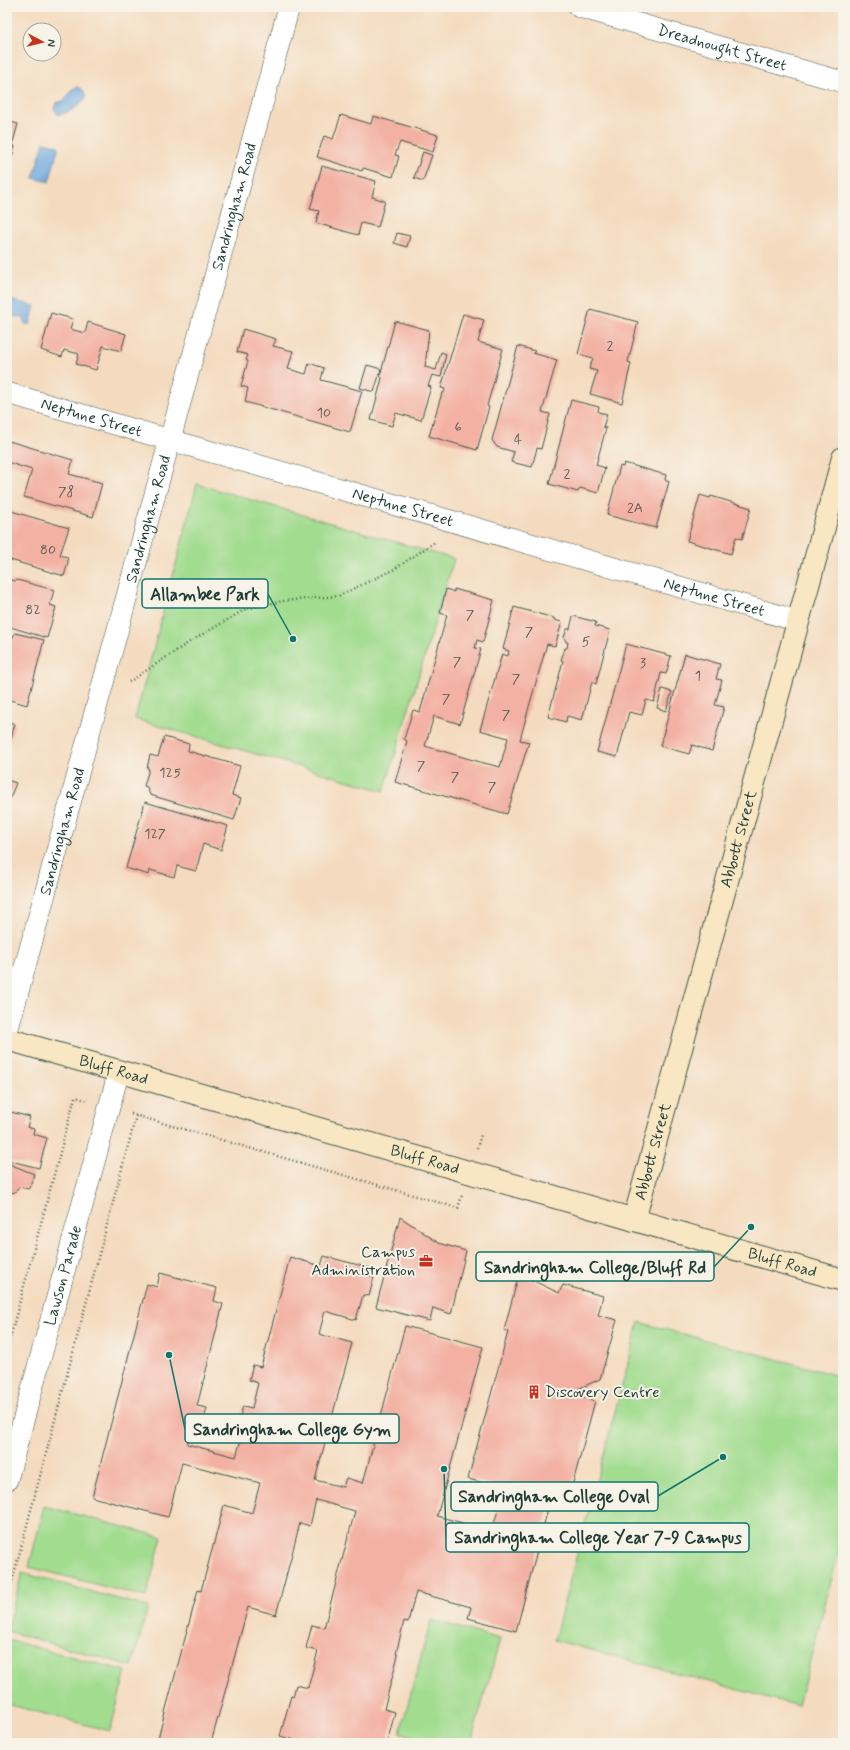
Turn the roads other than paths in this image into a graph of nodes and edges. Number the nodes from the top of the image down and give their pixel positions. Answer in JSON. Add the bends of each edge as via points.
{"nodes":[{"id":1,"x":289,"y":7,"type":"edge"},
{"id":2,"x":580,"y":7,"type":"edge"},
{"id":3,"x":843,"y":82,"type":"edge"},
{"id":4,"x":7,"y":393,"type":"edge"},
{"id":5,"x":170,"y":440,"type":"junction"},
{"id":6,"x":843,"y":458,"type":"edge"},
{"id":7,"x":798,"y":620,"type":"junction"},
{"id":8,"x":7,"y":1032,"type":"edge"},
{"id":9,"x":7,"y":1039,"type":"edge"},
{"id":10,"x":119,"y":1071,"type":"junction"},
{"id":11,"x":634,"y":1220,"type":"junction"},
{"id":12,"x":843,"y":1280,"type":"edge"},
{"id":13,"x":7,"y":1480,"type":"edge"}],
"edges":[{"from":1,"to":5,"type":"street","name":"Sandringham Road"},
{"from":2,"to":3,"type":"street","name":"Dreadnought Street"},
{"from":4,"to":5,"type":"street","name":"Neptune Street"},
{"from":5,"to":7,"type":"street","name":"Neptune Street"},
{"from":5,"to":8,"type":"street","name":"Sandringham Road"},
{"from":6,"to":7,"type":"main road","name":"Abbott Street"},
{"from":7,"to":11,"type":"main road","name":"Abbott Street"},
{"from":9,"to":10,"type":"main road","name":"Bluff Road"},
{"from":10,"to":11,"type":"main road","name":"Bluff Road"},
{"from":10,"to":13,"type":"street","name":"Lawson Parade"},
{"from":11,"to":12,"type":"main road","name":"Bluff Road"}]}
